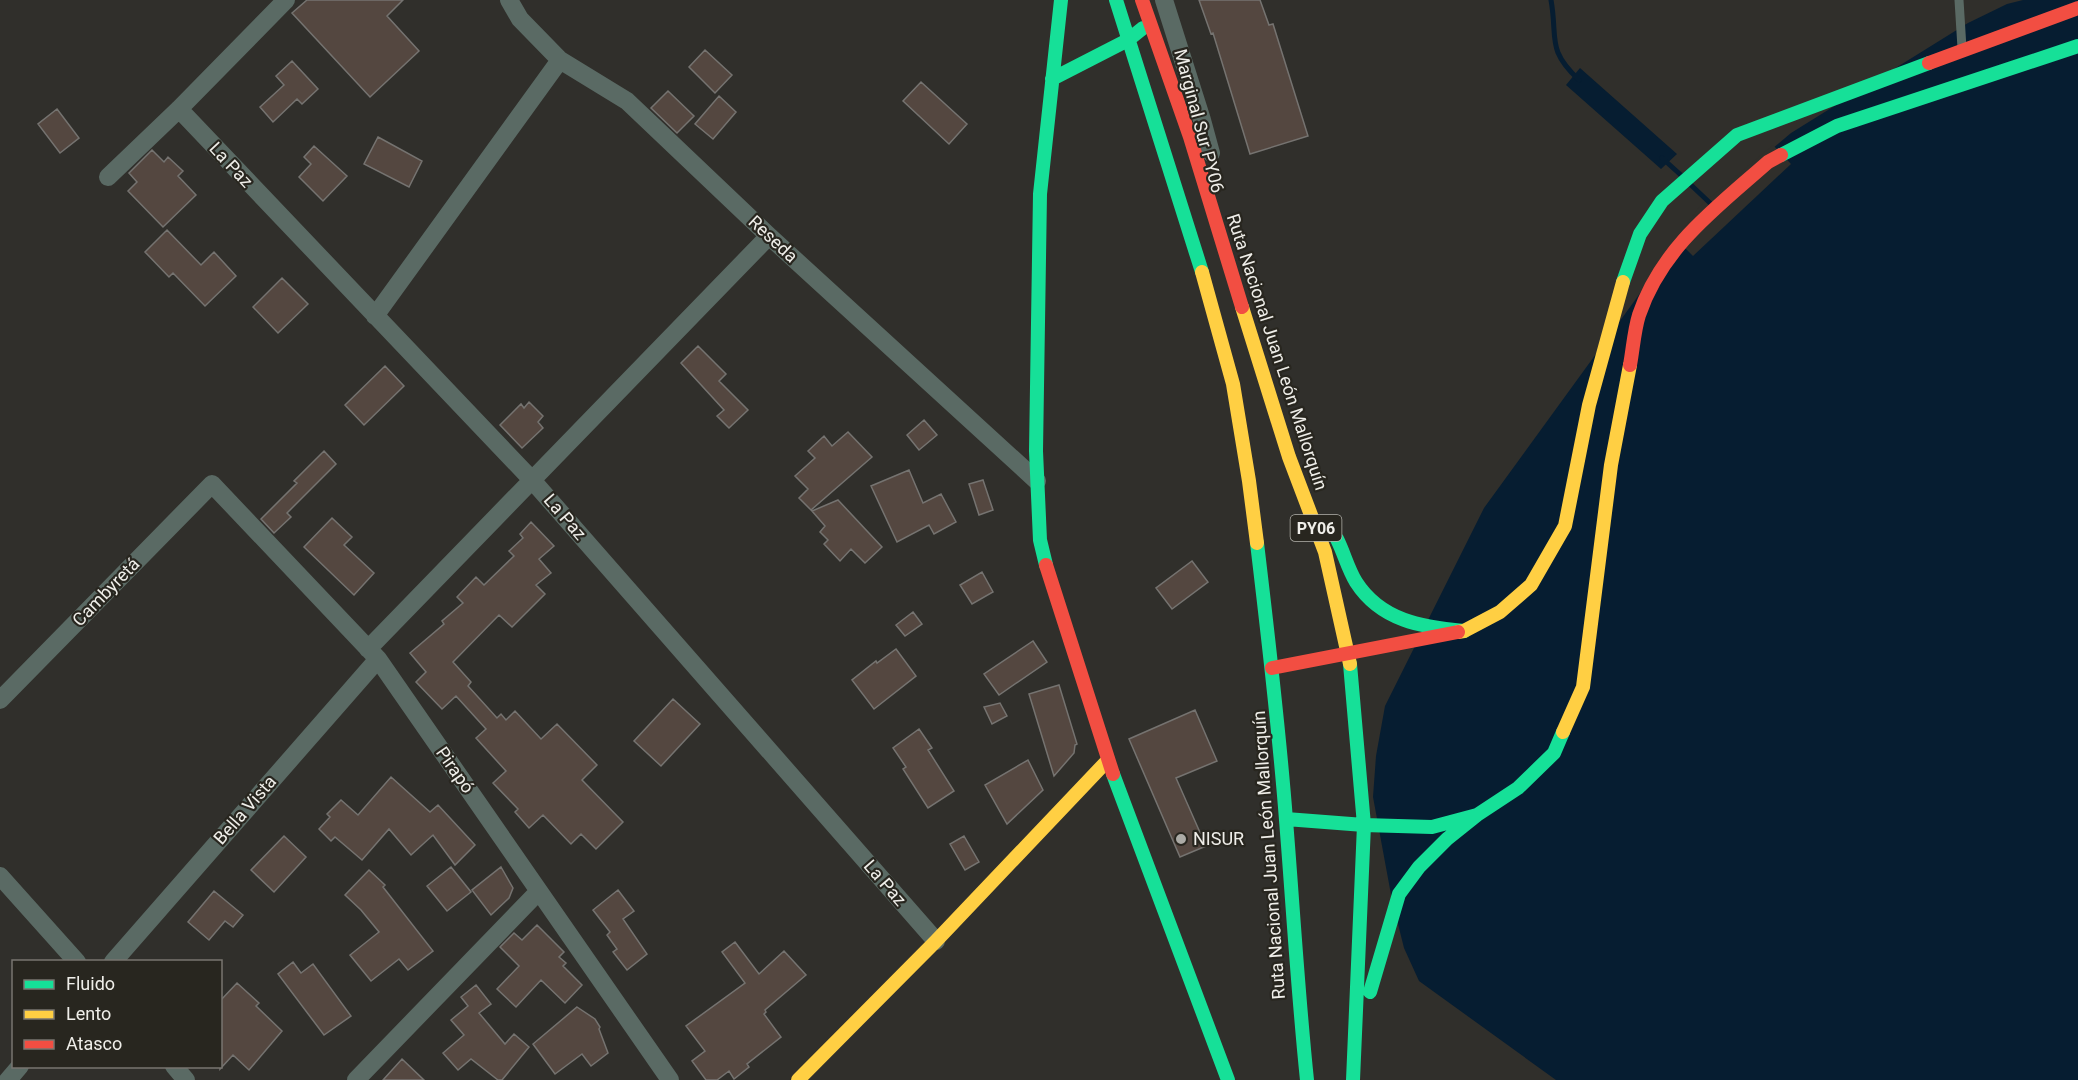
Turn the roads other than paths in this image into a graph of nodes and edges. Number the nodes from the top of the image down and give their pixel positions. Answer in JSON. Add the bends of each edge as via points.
{"nodes":[{"id":1,"x":286,"y":0,"type":"edge"},
{"id":2,"x":509,"y":0,"type":"edge"},
{"id":3,"x":1061,"y":0,"type":"edge"},
{"id":4,"x":1116,"y":0,"type":"edge"},
{"id":5,"x":1142,"y":0,"type":"edge"},
{"id":6,"x":1164,"y":0,"type":"edge"},
{"id":7,"x":1959,"y":0,"type":"edge"},
{"id":8,"x":2078,"y":8,"type":"edge"},
{"id":9,"x":1150,"y":23,"type":"junction"},
{"id":10,"x":1128,"y":40,"type":"junction"},
{"id":11,"x":2078,"y":46,"type":"edge"},
{"id":12,"x":1962,"y":51,"type":"junction"},
{"id":13,"x":560,"y":60,"type":"junction"},
{"id":14,"x":1052,"y":79,"type":"junction"},
{"id":15,"x":179,"y":109,"type":"junction"},
{"id":16,"x":108,"y":177,"type":"dead end"},
{"id":17,"x":769,"y":236,"type":"junction"},
{"id":18,"x":1234,"y":278,"type":"junction"},
{"id":19,"x":375,"y":316,"type":"junction"},
{"id":20,"x":1274,"y":406,"type":"junction"},
{"id":21,"x":1306,"y":465,"type":"dead end"},
{"id":22,"x":532,"y":480,"type":"junction"},
{"id":23,"x":1036,"y":481,"type":"junction"},
{"id":24,"x":212,"y":484,"type":"joint"},
{"id":25,"x":1330,"y":522,"type":"dead end"},
{"id":26,"x":1464,"y":631,"type":"junction"},
{"id":27,"x":373,"y":654,"type":"junction"},
{"id":28,"x":1349,"y":654,"type":"junction"},
{"id":29,"x":1272,"y":668,"type":"junction"},
{"id":30,"x":0,"y":700,"type":"edge"},
{"id":31,"x":1108,"y":760,"type":"junction"},
{"id":32,"x":1477,"y":815,"type":"junction"},
{"id":33,"x":1286,"y":819,"type":"junction"},
{"id":34,"x":1364,"y":825,"type":"junction"},
{"id":35,"x":0,"y":876,"type":"edge"},
{"id":36,"x":539,"y":891,"type":"junction"},
{"id":37,"x":936,"y":941,"type":"junction"},
{"id":38,"x":75,"y":960,"type":"edge"},
{"id":39,"x":115,"y":960,"type":"edge"},
{"id":40,"x":1353,"y":1052,"type":"junction"},
{"id":41,"x":18,"y":1068,"type":"edge"},
{"id":42,"x":176,"y":1068,"type":"edge"},
{"id":43,"x":8,"y":1080,"type":"edge"},
{"id":44,"x":186,"y":1080,"type":"edge"},
{"id":45,"x":356,"y":1080,"type":"edge"},
{"id":46,"x":670,"y":1080,"type":"edge"},
{"id":47,"x":798,"y":1080,"type":"edge"},
{"id":48,"x":1228,"y":1080,"type":"edge"},
{"id":49,"x":1307,"y":1080,"type":"edge"},
{"id":50,"x":1353,"y":1080,"type":"edge"}],
"edges":[{"from":1,"to":15,"type":"street"},
{"from":2,"to":13,"type":"street","name":"Reseda","via":[[520,19]]},
{"from":3,"to":14,"type":"main road"},
{"from":4,"to":10,"type":"main road","name":"Ruta Nacional Juan León Mallorquín"},
{"from":5,"to":9,"type":"main road","name":"Ruta Nacional Juan León Mallorquín","number":"PY06"},
{"from":6,"to":18,"type":"street","name":"Marginal Sur PY06","via":[[1211,153]]},
{"from":7,"to":12,"type":"lane"},
{"from":8,"to":12,"type":"main road"},
{"from":9,"to":10,"type":"main road"},
{"from":9,"to":18,"type":"main road","name":"Ruta Nacional Juan León Mallorquín","number":"PY06"},
{"from":10,"to":14,"type":"main road"},
{"from":10,"to":29,"type":"main road","name":"Ruta Nacional Juan León Mallorquín","via":[[1210,297],[1233,384]]},
{"from":11,"to":32,"type":"main road","via":[[1837,126],[1768,162],[1690,230],[1660,270],[1639,316],[1611,465],[1583,687],[1554,753],[1518,788]]},
{"from":12,"to":26,"type":"main road","via":[[1737,135],[1662,201],[1640,234],[1626,270],[1589,405],[1565,526],[1531,585],[1500,612]]},
{"from":13,"to":17,"type":"street","name":"Reseda","via":[[627,101]]},
{"from":13,"to":19,"type":"street"},
{"from":14,"to":23,"type":"main road","via":[[1040,194]]},
{"from":15,"to":16,"type":"street"},
{"from":15,"to":19,"type":"street","name":"La Paz"},
{"from":17,"to":22,"type":"street","name":"Bella Vista"},
{"from":17,"to":23,"type":"street","name":"Reseda"},
{"from":18,"to":20,"type":"main road","name":"Ruta Nacional Juan León Mallorquín","number":"PY06"},
{"from":19,"to":22,"type":"street","name":"La Paz"},
{"from":20,"to":21,"type":"main road"},
{"from":20,"to":28,"type":"main road","name":"Ruta Nacional Juan León Mallorquín","number":"PY06","via":[[1325,552]]},
{"from":22,"to":27,"type":"street","name":"Bella Vista"},
{"from":22,"to":37,"type":"street","name":"La Paz"},
{"from":23,"to":31,"type":"main road","via":[[1042,549]]},
{"from":24,"to":27,"type":"street","name":"Pirapó"},
{"from":24,"to":30,"type":"street","name":"Cambyretá"},
{"from":25,"to":26,"type":"main road","via":[[1357,584],[1381,610],[1401,622]]},
{"from":26,"to":28,"type":"main road"},
{"from":27,"to":36,"type":"street","name":"Pirapó"},
{"from":27,"to":39,"type":"street","name":"Bella Vista"},
{"from":28,"to":29,"type":"main road"},
{"from":28,"to":34,"type":"main road","name":"Ruta Nacional Juan León Mallorquín","number":"PY06"},
{"from":29,"to":33,"type":"main road","name":"Ruta Nacional Juan León Mallorquín"},
{"from":31,"to":37,"type":"main road"},
{"from":31,"to":48,"type":"main road"},
{"from":32,"to":34,"type":"main road","via":[[1432,827]]},
{"from":32,"to":40,"type":"main road","via":[[1419,867],[1399,894]]},
{"from":33,"to":34,"type":"main road"},
{"from":33,"to":49,"type":"main road","name":"Ruta Nacional Juan León Mallorquín"},
{"from":34,"to":40,"type":"main road","name":"Ruta Nacional Juan León Mallorquín","number":"PY06"},
{"from":35,"to":38,"type":"street"},
{"from":36,"to":45,"type":"street"},
{"from":36,"to":46,"type":"street","name":"Pirapó"},
{"from":37,"to":47,"type":"main road"},
{"from":40,"to":50,"type":"main road","name":"Ruta Nacional Juan León Mallorquín","number":"PY06"},
{"from":41,"to":43,"type":"street"},
{"from":42,"to":44,"type":"street"}]}
